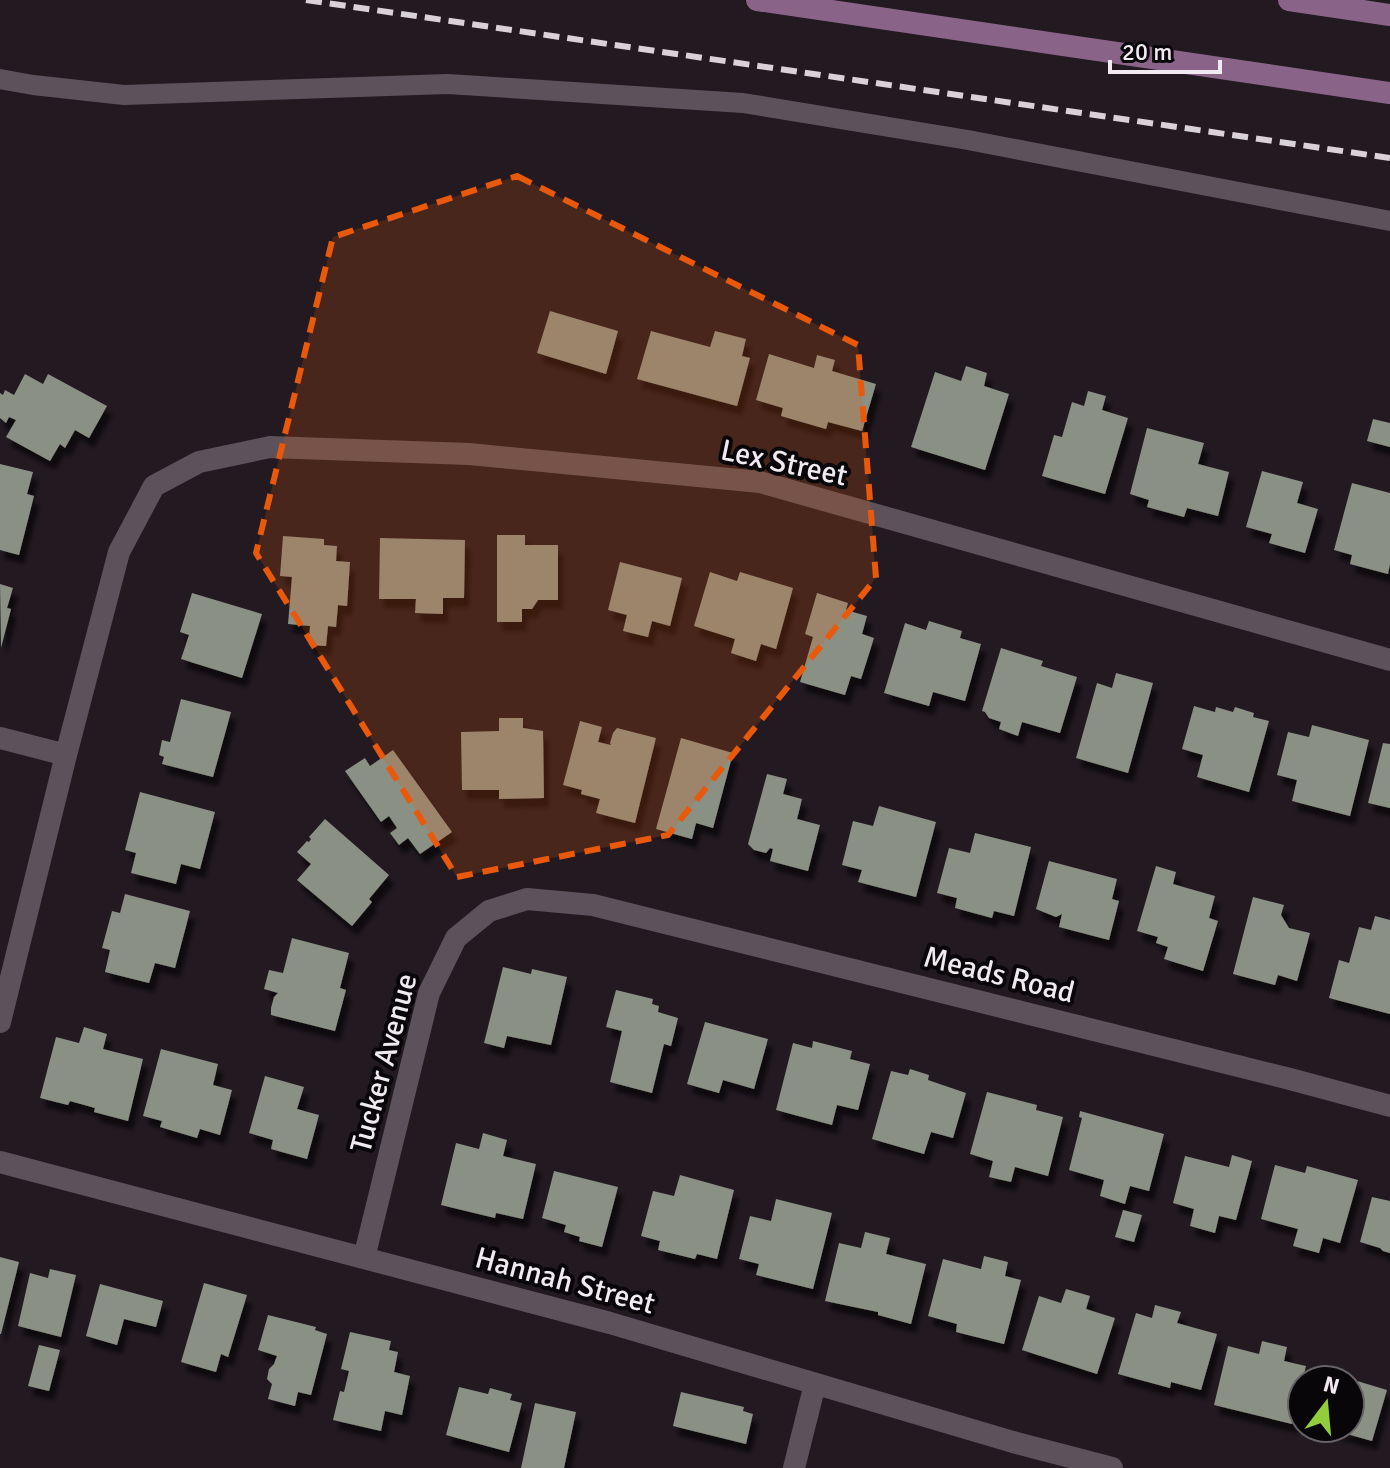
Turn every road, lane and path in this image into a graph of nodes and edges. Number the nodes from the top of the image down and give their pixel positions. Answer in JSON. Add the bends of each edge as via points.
{"nodes":[{"id":1,"x":757,"y":0,"type":"edge"},
{"id":2,"x":1289,"y":0,"type":"edge"},
{"id":3,"x":1390,"y":15,"type":"edge"},
{"id":4,"x":0,"y":79,"type":"edge"},
{"id":5,"x":1390,"y":93,"type":"edge"},
{"id":6,"x":1390,"y":221,"type":"edge"},
{"id":7,"x":1390,"y":660,"type":"edge"},
{"id":8,"x":0,"y":738,"type":"edge"},
{"id":9,"x":66,"y":755,"type":"junction"},
{"id":10,"x":593,"y":905,"type":"joint"},
{"id":11,"x":0,"y":1022,"type":"edge"},
{"id":12,"x":1390,"y":1106,"type":"edge"},
{"id":13,"x":0,"y":1162,"type":"edge"},
{"id":14,"x":364,"y":1258,"type":"junction"},
{"id":15,"x":815,"y":1384,"type":"junction"},
{"id":16,"x":794,"y":1468,"type":"edge"},
{"id":17,"x":1112,"y":1468,"type":"edge"}],
"edges":[{"from":1,"to":5,"type":"main road"},
{"from":2,"to":3,"type":"main road"},
{"from":4,"to":6,"type":"lane","via":[[124,95],[448,84],[743,103]]},
{"from":7,"to":9,"type":"street","name":"Lex Street","via":[[760,482],[469,454],[270,447],[199,462],[154,486],[119,552]]},
{"from":8,"to":9,"type":"street"},
{"from":9,"to":11,"type":"street"},
{"from":10,"to":12,"type":"street","name":"Meads Road"},
{"from":10,"to":14,"type":"street","name":"Tucker Avenue","via":[[527,899],[489,911],[456,938],[429,993]]},
{"from":13,"to":14,"type":"street","name":"Hannah Street"},
{"from":14,"to":15,"type":"street","name":"Hannah Street"},
{"from":15,"to":16,"type":"street"},
{"from":15,"to":17,"type":"street","name":"Hannah Street"}]}
